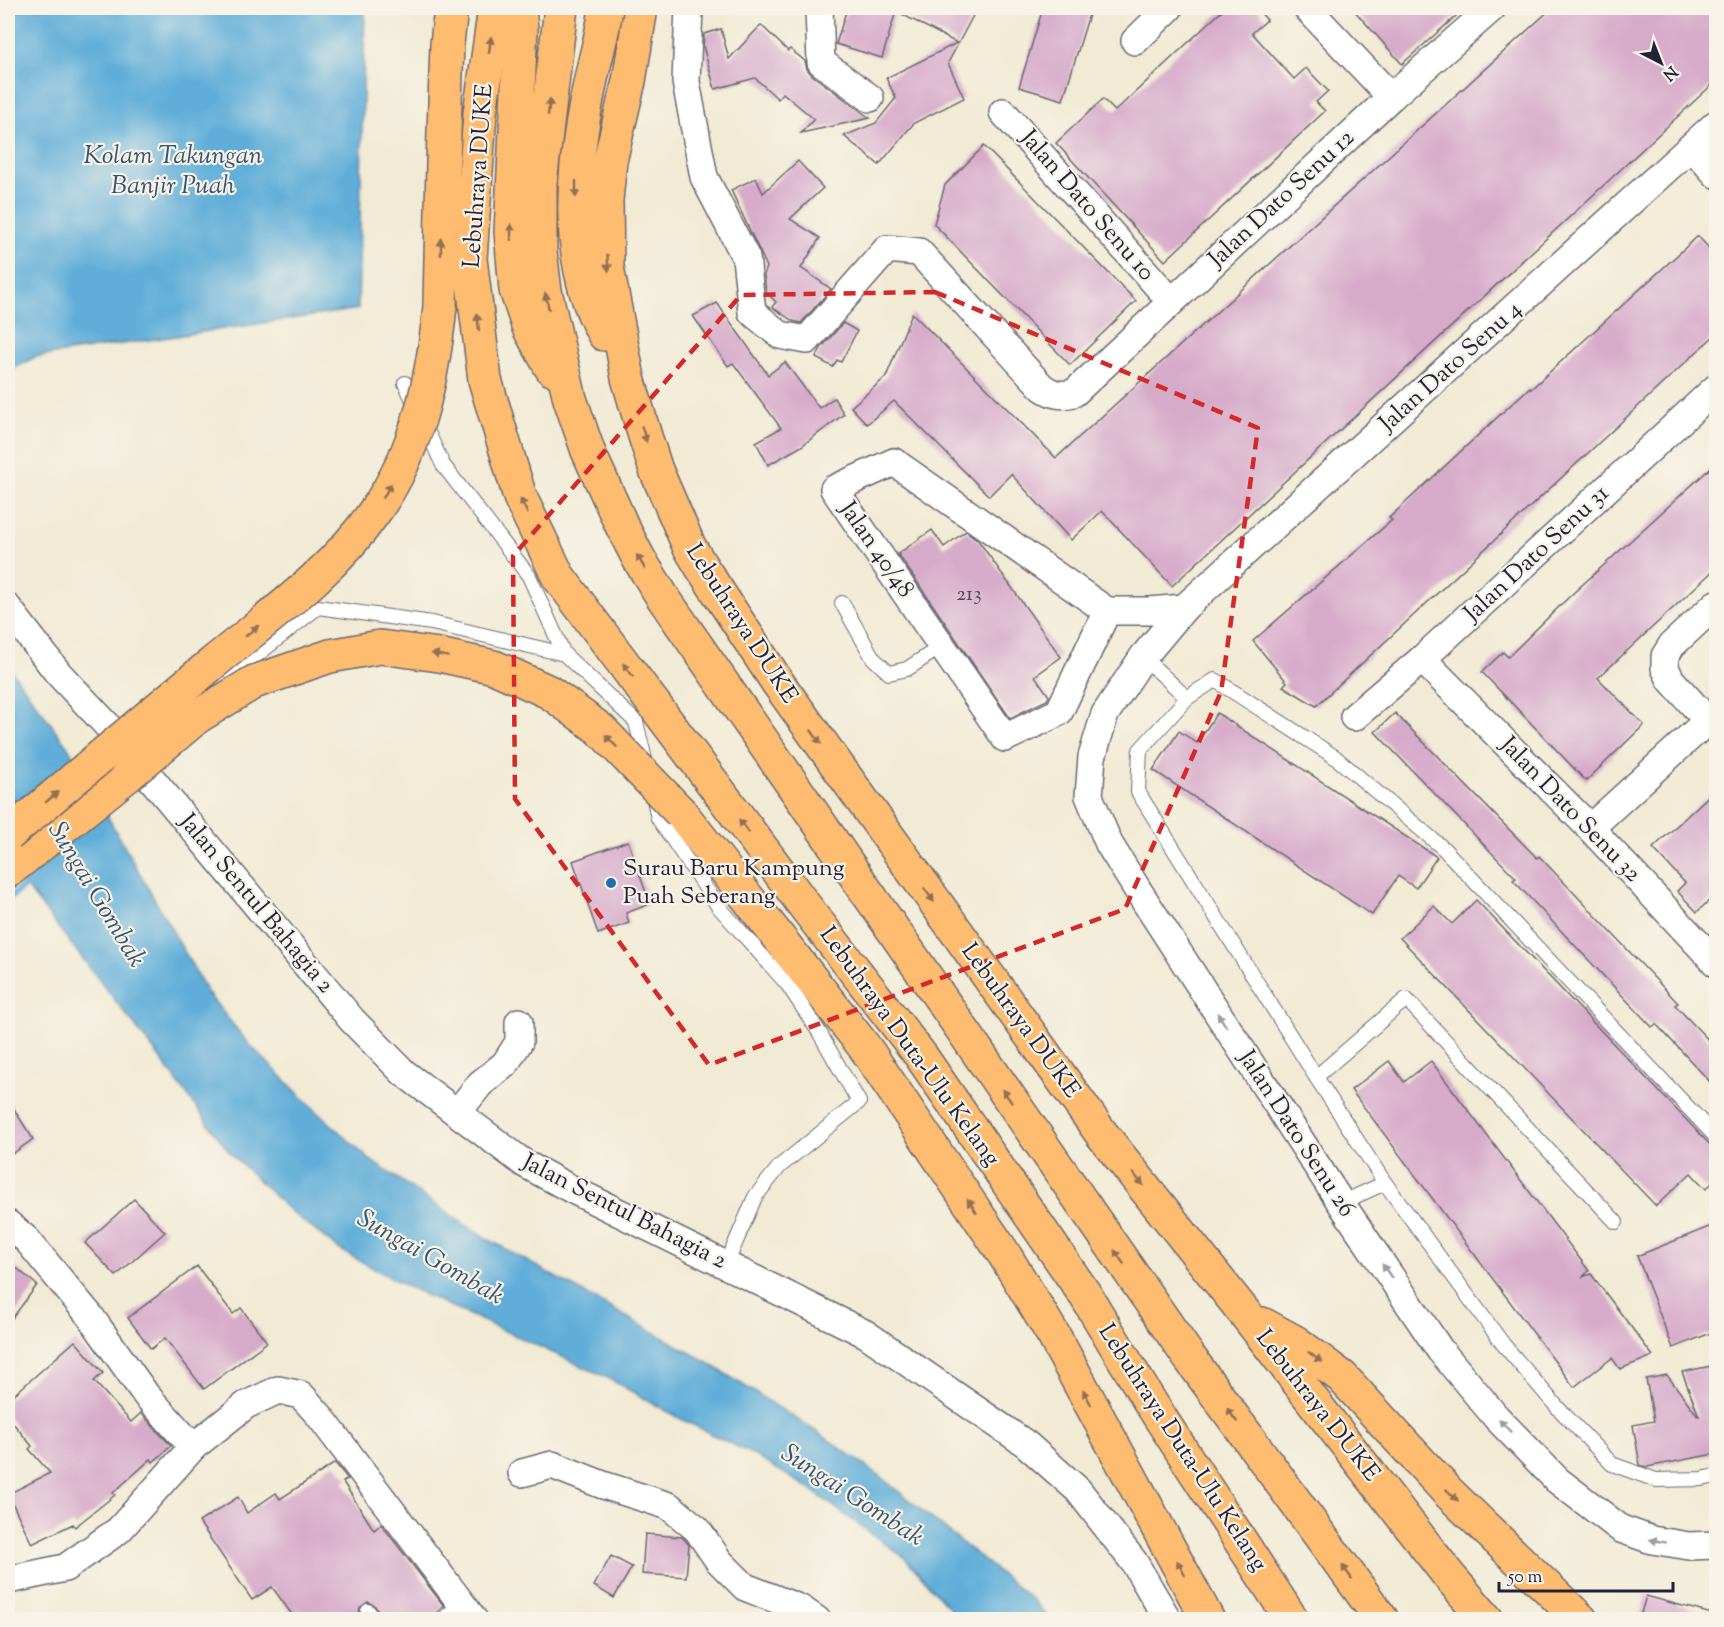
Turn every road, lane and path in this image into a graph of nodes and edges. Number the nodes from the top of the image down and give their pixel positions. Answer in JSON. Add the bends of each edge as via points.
{"nodes":[{"id":1,"x":433,"y":8,"type":"edge"},
{"id":2,"x":451,"y":8,"type":"edge"},
{"id":3,"x":495,"y":8,"type":"edge"},
{"id":4,"x":519,"y":8,"type":"edge"},
{"id":5,"x":561,"y":8,"type":"edge"},
{"id":6,"x":606,"y":8,"type":"edge"},
{"id":7,"x":641,"y":8,"type":"edge"},
{"id":8,"x":651,"y":8,"type":"edge"},
{"id":9,"x":689,"y":8,"type":"edge"},
{"id":10,"x":819,"y":8,"type":"edge"},
{"id":11,"x":1169,"y":8,"type":"edge"},
{"id":12,"x":1307,"y":8,"type":"edge"},
{"id":13,"x":1492,"y":8,"type":"edge"},
{"id":14,"x":1135,"y":41,"type":"dead end"},
{"id":15,"x":447,"y":44,"type":"junction"},
{"id":16,"x":629,"y":81,"type":"junction"},
{"id":17,"x":1391,"y":97,"type":"junction"},
{"id":18,"x":870,"y":98,"type":"dead end"},
{"id":19,"x":1003,"y":112,"type":"dead end"},
{"id":20,"x":1716,"y":124,"type":"edge"},
{"id":21,"x":1692,"y":147,"type":"junction"},
{"id":22,"x":1716,"y":174,"type":"edge"},
{"id":23,"x":1171,"y":301,"type":"junction"},
{"id":24,"x":628,"y":378,"type":"junction"},
{"id":25,"x":485,"y":380,"type":"joint"},
{"id":26,"x":405,"y":383,"type":"dead end"},
{"id":27,"x":1716,"y":388,"type":"edge"},
{"id":28,"x":570,"y":399,"type":"junction"},
{"id":29,"x":842,"y":603,"type":"dead end"},
{"id":30,"x":1716,"y":604,"type":"edge"},
{"id":31,"x":8,"y":608,"type":"edge"},
{"id":32,"x":1184,"y":608,"type":"junction"},
{"id":33,"x":1107,"y":611,"type":"junction"},
{"id":34,"x":942,"y":646,"type":"junction"},
{"id":35,"x":564,"y":654,"type":"junction"},
{"id":36,"x":1143,"y":657,"type":"junction"},
{"id":37,"x":1422,"y":659,"type":"junction"},
{"id":38,"x":1187,"y":698,"type":"junction"},
{"id":39,"x":1354,"y":717,"type":"dead end"},
{"id":40,"x":1712,"y":717,"type":"edge"},
{"id":41,"x":162,"y":728,"type":"dead end"},
{"id":42,"x":1590,"y":828,"type":"junction"},
{"id":43,"x":8,"y":835,"type":"edge"},
{"id":44,"x":8,"y":871,"type":"edge"},
{"id":45,"x":1714,"y":954,"type":"edge"},
{"id":46,"x":519,"y":1022,"type":"dead end"},
{"id":47,"x":1316,"y":1077,"type":"junction"},
{"id":48,"x":457,"y":1113,"type":"junction"},
{"id":49,"x":1716,"y":1137,"type":"edge"},
{"id":50,"x":1385,"y":1183,"type":"junction"},
{"id":51,"x":1341,"y":1203,"type":"junction"},
{"id":52,"x":1616,"y":1222,"type":"dead end"},
{"id":53,"x":8,"y":1224,"type":"edge"},
{"id":54,"x":1023,"y":1240,"type":"junction"},
{"id":55,"x":726,"y":1265,"type":"junction"},
{"id":56,"x":1247,"y":1316,"type":"junction"},
{"id":57,"x":193,"y":1448,"type":"junction"},
{"id":58,"x":522,"y":1473,"type":"dead end"},
{"id":59,"x":1716,"y":1476,"type":"edge"},
{"id":60,"x":1716,"y":1545,"type":"edge"},
{"id":61,"x":8,"y":1580,"type":"edge"},
{"id":62,"x":459,"y":1614,"type":"edge"},
{"id":63,"x":817,"y":1620,"type":"edge"},
{"id":64,"x":1168,"y":1620,"type":"edge"},
{"id":65,"x":1208,"y":1620,"type":"edge"},
{"id":66,"x":1292,"y":1620,"type":"edge"},
{"id":67,"x":1382,"y":1620,"type":"edge"},
{"id":68,"x":1487,"y":1620,"type":"edge"},
{"id":69,"x":1581,"y":1620,"type":"edge"}],
"edges":[{"from":1,"to":15,"type":"highway"},
{"from":2,"to":15,"type":"highway"},
{"from":25,"to":3,"type":"highway","name":"Lebuhraya DUKE","one_way":true,"via":[[470,259],[480,113]]},
{"from":28,"to":4,"type":"highway","one_way":true,"via":[[529,328],[516,291],[511,232]]},
{"from":28,"to":5,"type":"highway","one_way":true,"via":[[545,291],[540,251],[540,183]]},
{"from":6,"to":24,"type":"highway","one_way":true,"via":[[576,163],[576,234],[582,276],[596,320]]},
{"from":7,"to":16,"type":"highway"},
{"from":8,"to":16,"type":"highway"},
{"from":9,"to":23,"type":"street","name":"Jalan Dato Senu 12","via":[[686,82],[704,177],[746,258],[752,312],[780,335],[807,340],[887,249],[919,252],[1042,387],[1062,396],[1074,393]]},
{"from":10,"to":18,"type":"street","via":[[821,62]]},
{"from":11,"to":14,"type":"street"},
{"from":12,"to":17,"type":"street"},
{"from":13,"to":17,"type":"street","name":"Jalan Dato Senu 12"},
{"from":43,"to":15,"type":"highway","one_way":true,"bridge":true,"via":[[326,571],[376,511],[399,470],[418,427],[436,349]]},
{"from":16,"to":24,"type":"highway","one_way":true,"via":[[610,161],[606,200],[607,267]]},
{"from":17,"to":23,"type":"street","name":"Jalan Dato Senu 12"},
{"from":19,"to":23,"type":"street","name":"Jalan Dato Senu 10"},
{"from":20,"to":21,"type":"street","name":"Jalan Dato Senu 4"},
{"from":21,"to":22,"type":"street"},
{"from":21,"to":32,"type":"street","name":"Jalan Dato Senu 4"},
{"from":24,"to":56,"type":"highway","name":"Lebuhraya DUKE","one_way":true,"via":[[656,470],[676,518],[701,566],[778,683],[1101,1133]]},
{"from":54,"to":25,"type":"highway","name":"Lebuhraya Duta-Ulu Kelang","one_way":true,"via":[[921,1056],[558,576],[520,497]]},
{"from":26,"to":35,"type":"lane","via":[[443,465],[529,576]]},
{"from":27,"to":37,"type":"street","name":"Jalan Dato Senu 31"},
{"from":67,"to":28,"type":"highway","name":"Lebuhraya DUKE","one_way":true,"via":[[1189,1357],[663,596],[639,559],[610,500]]},
{"from":29,"to":34,"type":"lane","via":[[873,658],[889,673],[908,669]]},
{"from":30,"to":40,"type":"street","via":[[1665,656],[1665,669],[1671,680]]},
{"from":31,"to":48,"type":"street","name":"Jalan Sentul Bahagia 2","via":[[58,673],[134,750],[352,1020],[404,1073]]},
{"from":32,"to":33,"type":"street"},
{"from":32,"to":36,"type":"street","name":"Jalan Dato Senu 26"},
{"from":33,"to":34,"type":"street","name":"Jalan 40/48","via":[[1059,712],[1005,738]]},
{"from":33,"to":34,"type":"street","name":"Jalan 40/48","via":[[894,462],[834,489]]},
{"from":35,"to":41,"type":"lane","via":[[432,623],[318,608]]},
{"from":35,"to":55,"type":"lane","via":[[636,722],[658,818],[718,906],[788,984],[859,1102],[780,1166],[754,1197]]},
{"from":36,"to":38,"type":"lane"},
{"from":51,"to":36,"type":"street","name":"Jalan Dato Senu 26","one_way":true,"via":[[1109,844],[1089,796],[1092,757],[1106,714]]},
{"from":37,"to":39,"type":"street","name":"Jalan Dato Senu 31"},
{"from":37,"to":42,"type":"street","name":"Jalan Dato Senu 32"},
{"from":38,"to":47,"type":"lane","via":[[1140,750],[1138,792]]},
{"from":38,"to":49,"type":"lane","via":[[1215,680],[1335,756],[1443,848]]},
{"from":40,"to":42,"type":"street"},
{"from":42,"to":45,"type":"street","name":"Jalan Dato Senu 32"},
{"from":54,"to":44,"type":"highway","one_way":true,"bridge":true,"via":[[760,896],[600,729],[549,692],[494,667],[380,647],[330,656],[254,682],[197,717]]},
{"from":46,"to":48,"type":"street","via":[[519,1042],[505,1064],[480,1084]]},
{"from":47,"to":50,"type":"lane"},
{"from":47,"to":52,"type":"lane","via":[[1406,999]]},
{"from":48,"to":55,"type":"street","name":"Jalan Sentul Bahagia 2","via":[[525,1164]]},
{"from":50,"to":51,"type":"lane"},
{"from":50,"to":59,"type":"lane","via":[[1503,1344],[1612,1464],[1656,1480]]},
{"from":60,"to":51,"type":"street","name":"Jalan Dato Senu 26","one_way":true,"via":[[1689,1546],[1652,1540],[1621,1529],[1557,1480],[1496,1417],[1440,1350]]},
{"from":53,"to":57,"type":"street","via":[[27,1240],[76,1299],[146,1395]]},
{"from":65,"to":54,"type":"highway","one_way":true,"via":[[1054,1336]]},
{"from":54,"to":66,"type":"highway","name":"Lebuhraya Duta-Ulu Kelang","via":[[1150,1402]]},
{"from":55,"to":64,"type":"street","name":"Jalan Sentul Bahagia 2","via":[[866,1334],[1026,1444],[1078,1491],[1134,1562]]},
{"from":56,"to":68,"type":"highway","name":"Lebuhraya DUKE"},
{"from":56,"to":69,"type":"highway","one_way":true,"via":[[1295,1342],[1342,1377],[1448,1492]]},
{"from":57,"to":61,"type":"street","via":[[119,1530],[65,1568]]},
{"from":57,"to":62,"type":"street","via":[[246,1406],[278,1390],[301,1395]]},
{"from":58,"to":63,"type":"street","via":[[552,1465],[669,1506],[697,1529],[719,1561],[745,1587],[801,1609]]}]}
